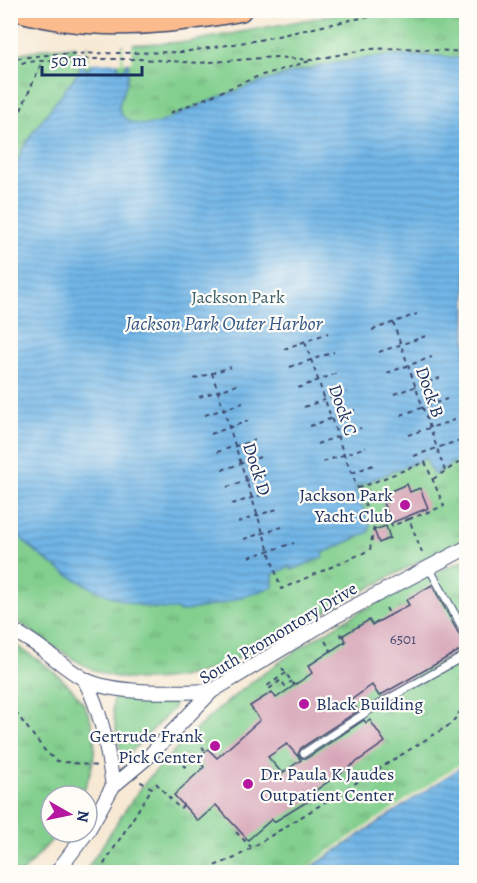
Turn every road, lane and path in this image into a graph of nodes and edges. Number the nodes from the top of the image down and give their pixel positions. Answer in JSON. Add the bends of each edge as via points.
{"nodes":[{"id":1,"x":19,"y":10,"type":"edge"},
{"id":2,"x":240,"y":10,"type":"edge"},
{"id":3,"x":421,"y":10,"type":"edge"},
{"id":4,"x":466,"y":52,"type":"edge"},
{"id":5,"x":312,"y":60,"type":"junction"},
{"id":6,"x":10,"y":64,"type":"edge"},
{"id":7,"x":41,"y":64,"type":"dead end"},
{"id":8,"x":10,"y":76,"type":"edge"},
{"id":9,"x":170,"y":113,"type":"dead end"},
{"id":10,"x":10,"y":135,"type":"edge"},
{"id":11,"x":417,"y":314,"type":"dead end"},
{"id":12,"x":393,"y":322,"type":"junction"},
{"id":13,"x":372,"y":330,"type":"dead end"},
{"id":14,"x":328,"y":333,"type":"dead end"},
{"id":15,"x":426,"y":336,"type":"dead end"},
{"id":16,"x":305,"y":342,"type":"junction"},
{"id":17,"x":400,"y":344,"type":"junction"},
{"id":18,"x":284,"y":349,"type":"dead end"},
{"id":19,"x":334,"y":352,"type":"dead end"},
{"id":20,"x":379,"y":352,"type":"dead end"},
{"id":21,"x":432,"y":357,"type":"dead end"},
{"id":22,"x":312,"y":360,"type":"junction"},
{"id":23,"x":407,"y":366,"type":"junction"},
{"id":24,"x":231,"y":367,"type":"dead end"},
{"id":25,"x":290,"y":367,"type":"dead end"},
{"id":26,"x":340,"y":372,"type":"dead end"},
{"id":27,"x":212,"y":373,"type":"junction"},
{"id":28,"x":387,"y":373,"type":"dead end"},
{"id":29,"x":440,"y":378,"type":"dead end"},
{"id":30,"x":194,"y":379,"type":"dead end"},
{"id":31,"x":319,"y":380,"type":"junction"},
{"id":32,"x":237,"y":385,"type":"dead end"},
{"id":33,"x":414,"y":387,"type":"junction"},
{"id":34,"x":298,"y":388,"type":"dead end"},
{"id":35,"x":218,"y":391,"type":"junction"},
{"id":36,"x":347,"y":392,"type":"dead end"},
{"id":37,"x":394,"y":394,"type":"dead end"},
{"id":38,"x":199,"y":397,"type":"dead end"},
{"id":39,"x":447,"y":399,"type":"dead end"},
{"id":40,"x":325,"y":400,"type":"junction"},
{"id":41,"x":243,"y":403,"type":"dead end"},
{"id":42,"x":304,"y":407,"type":"dead end"},
{"id":43,"x":421,"y":408,"type":"junction"},
{"id":44,"x":223,"y":409,"type":"junction"},
{"id":45,"x":355,"y":410,"type":"dead end"},
{"id":46,"x":205,"y":415,"type":"dead end"},
{"id":47,"x":401,"y":415,"type":"dead end"},
{"id":48,"x":332,"y":418,"type":"junction"},
{"id":49,"x":454,"y":420,"type":"dead end"},
{"id":50,"x":248,"y":421,"type":"dead end"},
{"id":51,"x":310,"y":426,"type":"dead end"},
{"id":52,"x":229,"y":428,"type":"junction"},
{"id":53,"x":361,"y":428,"type":"dead end"},
{"id":54,"x":428,"y":428,"type":"junction"},
{"id":55,"x":211,"y":434,"type":"dead end"},
{"id":56,"x":408,"y":435,"type":"dead end"},
{"id":57,"x":338,"y":436,"type":"junction"},
{"id":58,"x":255,"y":440,"type":"dead end"},
{"id":59,"x":460,"y":440,"type":"dead end"},
{"id":60,"x":317,"y":444,"type":"dead end"},
{"id":61,"x":235,"y":446,"type":"junction"},
{"id":62,"x":366,"y":447,"type":"dead end"},
{"id":63,"x":435,"y":449,"type":"junction"},
{"id":64,"x":217,"y":452,"type":"dead end"},
{"id":65,"x":344,"y":455,"type":"junction"},
{"id":66,"x":414,"y":456,"type":"dead end"},
{"id":67,"x":260,"y":457,"type":"dead end"},
{"id":68,"x":466,"y":458,"type":"edge"},
{"id":69,"x":323,"y":462,"type":"dead end"},
{"id":70,"x":241,"y":464,"type":"junction"},
{"id":71,"x":373,"y":465,"type":"dead end"},
{"id":72,"x":222,"y":470,"type":"dead end"},
{"id":73,"x":444,"y":470,"type":"junction"},
{"id":74,"x":352,"y":473,"type":"junction"},
{"id":75,"x":265,"y":475,"type":"dead end"},
{"id":76,"x":432,"y":479,"type":"junction"},
{"id":77,"x":246,"y":482,"type":"junction"},
{"id":78,"x":228,"y":487,"type":"dead end"},
{"id":79,"x":359,"y":487,"type":"junction"},
{"id":80,"x":271,"y":492,"type":"dead end"},
{"id":81,"x":252,"y":498,"type":"junction"},
{"id":82,"x":232,"y":504,"type":"dead end"},
{"id":83,"x":277,"y":509,"type":"dead end"},
{"id":84,"x":257,"y":516,"type":"junction"},
{"id":85,"x":409,"y":519,"type":"junction"},
{"id":86,"x":238,"y":522,"type":"dead end"},
{"id":87,"x":282,"y":527,"type":"dead end"},
{"id":88,"x":263,"y":533,"type":"junction"},
{"id":89,"x":244,"y":539,"type":"dead end"},
{"id":90,"x":294,"y":543,"type":"dead end"},
{"id":91,"x":466,"y":548,"type":"edge"},
{"id":92,"x":268,"y":550,"type":"junction"},
{"id":93,"x":249,"y":557,"type":"dead end"},
{"id":94,"x":428,"y":566,"type":"junction"},
{"id":95,"x":276,"y":573,"type":"joint"},
{"id":96,"x":386,"y":608,"type":"dead end"},
{"id":97,"x":390,"y":615,"type":"dead end"},
{"id":98,"x":10,"y":630,"type":"edge"},
{"id":99,"x":340,"y":633,"type":"dead end"},
{"id":100,"x":466,"y":634,"type":"edge"},
{"id":101,"x":325,"y":641,"type":"dead end"},
{"id":102,"x":346,"y":644,"type":"dead end"},
{"id":103,"x":332,"y":652,"type":"dead end"},
{"id":104,"x":466,"y":655,"type":"edge"},
{"id":105,"x":282,"y":668,"type":"dead end"},
{"id":106,"x":286,"y":673,"type":"junction"},
{"id":107,"x":84,"y":679,"type":"junction"},
{"id":108,"x":212,"y":691,"type":"junction"},
{"id":109,"x":466,"y":704,"type":"edge"},
{"id":110,"x":10,"y":705,"type":"edge"},
{"id":111,"x":196,"y":740,"type":"dead end"},
{"id":112,"x":304,"y":753,"type":"dead end"},
{"id":113,"x":177,"y":759,"type":"dead end"},
{"id":114,"x":190,"y":762,"type":"junction"},
{"id":115,"x":199,"y":762,"type":"dead end"},
{"id":116,"x":94,"y":765,"type":"dead end"},
{"id":117,"x":156,"y":783,"type":"dead end"},
{"id":118,"x":145,"y":784,"type":"dead end"},
{"id":119,"x":113,"y":786,"type":"junction"},
{"id":120,"x":176,"y":797,"type":"dead end"},
{"id":121,"x":172,"y":801,"type":"junction"},
{"id":122,"x":183,"y":805,"type":"dead end"},
{"id":123,"x":99,"y":811,"type":"edge"},
{"id":124,"x":236,"y":832,"type":"dead end"},
{"id":125,"x":78,"y":844,"type":"edge"},
{"id":126,"x":252,"y":848,"type":"junction"},
{"id":127,"x":57,"y":873,"type":"edge"},
{"id":128,"x":99,"y":873,"type":"edge"},
{"id":129,"x":198,"y":873,"type":"edge"}],
"edges":[{"from":1,"to":2,"type":"main road","via":[[71,23],[141,24]]},
{"from":3,"to":6,"type":"path","via":[[194,50],[70,53],[19,58]]},
{"from":4,"to":5,"type":"path","via":[[434,48],[369,49]]},
{"from":5,"to":8,"type":"path","via":[[285,57],[199,63],[70,59],[25,62],[17,65]]},
{"from":5,"to":9,"type":"path","via":[[259,76]]},
{"from":7,"to":10,"type":"path"},
{"from":11,"to":12,"type":"path"},
{"from":12,"to":13,"type":"path"},
{"from":12,"to":17,"type":"path","name":"Dock B"},
{"from":14,"to":16,"type":"path"},
{"from":15,"to":17,"type":"path"},
{"from":16,"to":18,"type":"path"},
{"from":16,"to":22,"type":"path","name":"Dock C"},
{"from":17,"to":20,"type":"path"},
{"from":17,"to":23,"type":"path","name":"Dock B"},
{"from":19,"to":22,"type":"path"},
{"from":21,"to":23,"type":"path"},
{"from":22,"to":25,"type":"path"},
{"from":22,"to":31,"type":"path","name":"Dock C"},
{"from":23,"to":28,"type":"path"},
{"from":23,"to":33,"type":"path","name":"Dock B"},
{"from":24,"to":27,"type":"path"},
{"from":26,"to":31,"type":"path"},
{"from":27,"to":30,"type":"path"},
{"from":27,"to":35,"type":"path","name":"Dock D"},
{"from":29,"to":33,"type":"path"},
{"from":31,"to":34,"type":"path"},
{"from":31,"to":40,"type":"path","name":"Dock C"},
{"from":32,"to":35,"type":"path"},
{"from":33,"to":37,"type":"path"},
{"from":33,"to":43,"type":"path","name":"Dock B"},
{"from":35,"to":38,"type":"path"},
{"from":35,"to":44,"type":"path","name":"Dock D"},
{"from":36,"to":40,"type":"path"},
{"from":39,"to":43,"type":"path"},
{"from":40,"to":42,"type":"path"},
{"from":40,"to":48,"type":"path","name":"Dock C"},
{"from":41,"to":44,"type":"path"},
{"from":43,"to":47,"type":"path"},
{"from":43,"to":54,"type":"path","name":"Dock B"},
{"from":44,"to":46,"type":"path"},
{"from":44,"to":52,"type":"path","name":"Dock D"},
{"from":45,"to":48,"type":"path"},
{"from":48,"to":51,"type":"path"},
{"from":48,"to":57,"type":"path","name":"Dock C"},
{"from":49,"to":54,"type":"path"},
{"from":50,"to":52,"type":"path"},
{"from":52,"to":55,"type":"path"},
{"from":52,"to":61,"type":"path","name":"Dock D"},
{"from":53,"to":57,"type":"path"},
{"from":54,"to":56,"type":"path"},
{"from":54,"to":63,"type":"path","name":"Dock B"},
{"from":57,"to":60,"type":"path"},
{"from":57,"to":65,"type":"path","name":"Dock C"},
{"from":58,"to":61,"type":"path"},
{"from":59,"to":63,"type":"path"},
{"from":61,"to":64,"type":"path"},
{"from":61,"to":70,"type":"path","name":"Dock D"},
{"from":62,"to":65,"type":"path"},
{"from":63,"to":66,"type":"path"},
{"from":63,"to":73,"type":"path","name":"Dock B"},
{"from":65,"to":69,"type":"path"},
{"from":65,"to":74,"type":"path","name":"Dock C"},
{"from":67,"to":70,"type":"path"},
{"from":68,"to":73,"type":"path"},
{"from":70,"to":72,"type":"path"},
{"from":70,"to":77,"type":"path","name":"Dock D"},
{"from":71,"to":74,"type":"path"},
{"from":73,"to":76,"type":"path"},
{"from":74,"to":79,"type":"path","name":"Dock C"},
{"from":75,"to":77,"type":"path"},
{"from":76,"to":79,"type":"path","via":[[425,462]]},
{"from":76,"to":85,"type":"path","via":[[444,506]]},
{"from":77,"to":78,"type":"path"},
{"from":77,"to":81,"type":"path","name":"Dock D"},
{"from":79,"to":85,"type":"path","via":[[380,496],[392,526]]},
{"from":79,"to":95,"type":"path","name":"Dock C","via":[[374,526],[370,550],[281,589]]},
{"from":80,"to":81,"type":"path"},
{"from":81,"to":82,"type":"path"},
{"from":81,"to":84,"type":"path","name":"Dock D"},
{"from":83,"to":84,"type":"path"},
{"from":84,"to":86,"type":"path"},
{"from":84,"to":88,"type":"path","name":"Dock D"},
{"from":85,"to":94,"type":"path"},
{"from":87,"to":88,"type":"path"},
{"from":88,"to":89,"type":"path"},
{"from":88,"to":92,"type":"path","name":"Dock D"},
{"from":90,"to":92,"type":"path"},
{"from":91,"to":94,"type":"street","name":"South Promontory Drive"},
{"from":92,"to":93,"type":"path"},
{"from":92,"to":95,"type":"path","name":"Dock D"},
{"from":94,"to":100,"type":"lane"},
{"from":94,"to":108,"type":"street","name":"South Promontory Drive"},
{"from":96,"to":97,"type":"path"},
{"from":98,"to":107,"type":"street"},
{"from":99,"to":102,"type":"path"},
{"from":101,"to":103,"type":"path"},
{"from":104,"to":112,"type":"lane","via":[[379,704]]},
{"from":105,"to":106,"type":"path"},
{"from":106,"to":106,"type":"path","via":[[293,683],[285,686],[281,680],[269,689],[267,686]]},
{"from":107,"to":108,"type":"street","via":[[131,689]]},
{"from":107,"to":119,"type":"street","via":[[103,722]]},
{"from":108,"to":119,"type":"street","name":"South Promontory Drive","via":[[150,755]]},
{"from":109,"to":126,"type":"path","via":[[451,724]]},
{"from":110,"to":116,"type":"path","via":[[57,761]]},
{"from":111,"to":114,"type":"path","via":[[204,748]]},
{"from":113,"to":114,"type":"path","via":[[185,767]]},
{"from":114,"to":115,"type":"path"},
{"from":117,"to":121,"type":"path"},
{"from":118,"to":128,"type":"path","via":[[152,788]]},
{"from":119,"to":123,"type":"street","name":"South Promontory Drive"},
{"from":120,"to":121,"type":"path"},
{"from":121,"to":122,"type":"path","via":[[180,809]]},
{"from":124,"to":126,"type":"path"},
{"from":125,"to":127,"type":"street","name":"South Promontory Drive"},
{"from":126,"to":129,"type":"path"}]}
